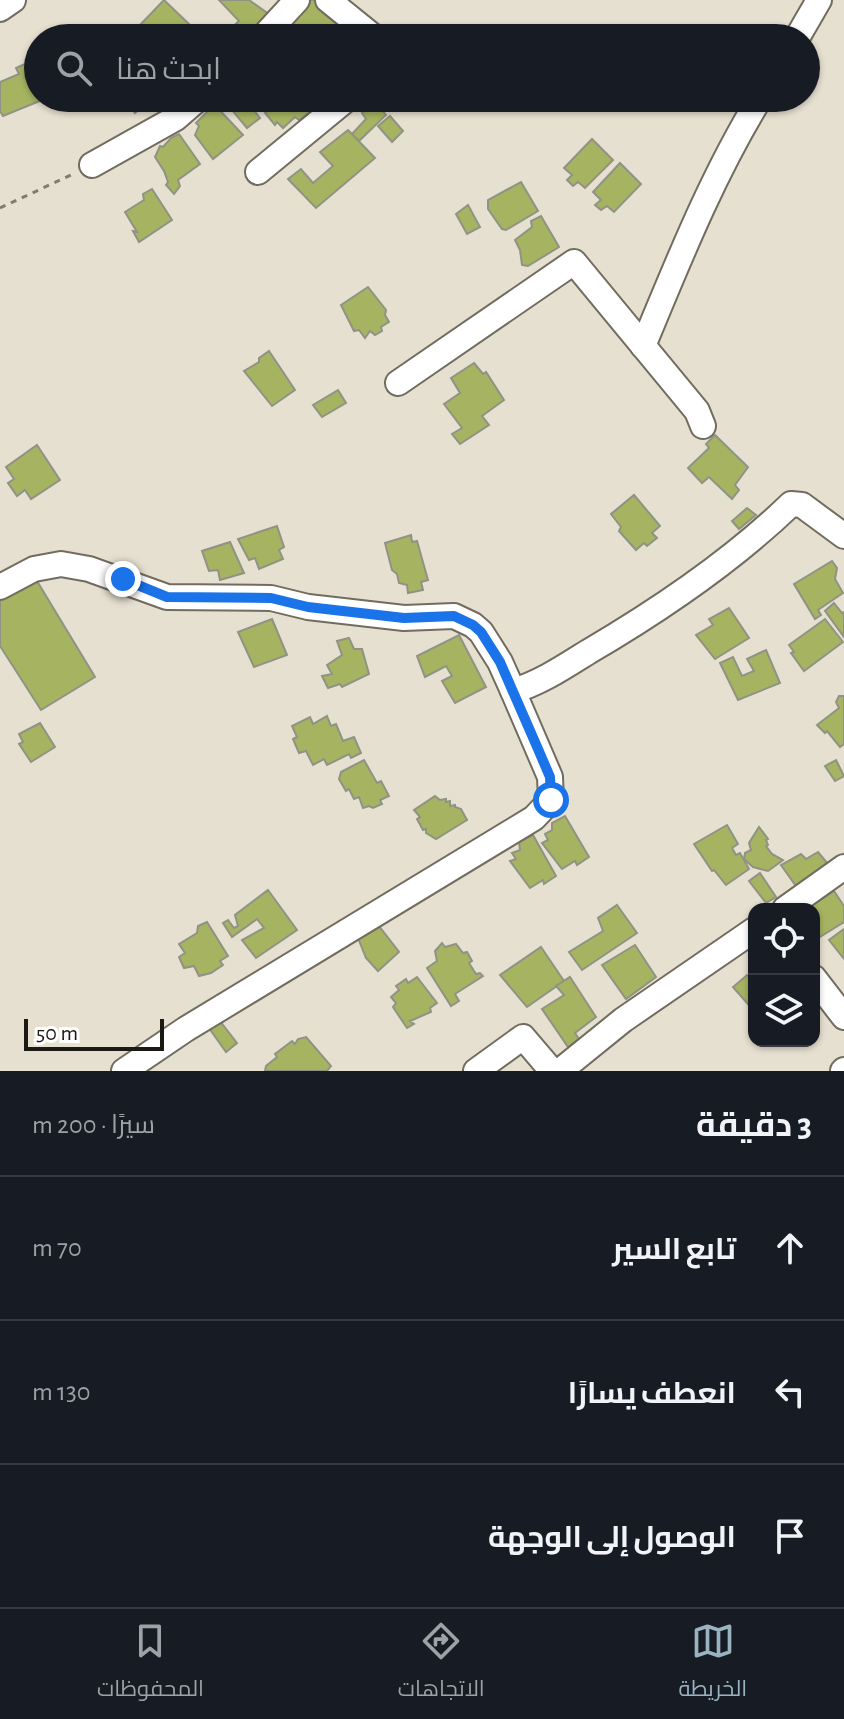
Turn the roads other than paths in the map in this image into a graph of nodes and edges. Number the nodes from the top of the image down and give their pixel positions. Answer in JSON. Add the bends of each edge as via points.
{"nodes":[{"id":1,"x":13,"y":0,"type":"edge"},
{"id":2,"x":297,"y":0,"type":"edge"},
{"id":3,"x":328,"y":0,"type":"edge"},
{"id":4,"x":819,"y":0,"type":"edge"},
{"id":5,"x":0,"y":9,"type":"edge"},
{"id":6,"x":275,"y":24,"type":"edge"},
{"id":7,"x":358,"y":24,"type":"edge"},
{"id":8,"x":805,"y":24,"type":"edge"},
{"id":9,"x":183,"y":112,"type":"edge"},
{"id":10,"x":331,"y":112,"type":"edge"},
{"id":11,"x":752,"y":112,"type":"edge"},
{"id":12,"x":92,"y":165,"type":"road end"},
{"id":13,"x":258,"y":172,"type":"dead end"},
{"id":14,"x":643,"y":346,"type":"junction"},
{"id":15,"x":398,"y":383,"type":"dead end"},
{"id":16,"x":703,"y":426,"type":"dead end"},
{"id":17,"x":844,"y":536,"type":"edge"},
{"id":18,"x":0,"y":587,"type":"edge"},
{"id":19,"x":513,"y":691,"type":"junction"},
{"id":20,"x":844,"y":867,"type":"edge"},
{"id":21,"x":793,"y":903,"type":"edge"},
{"id":22,"x":748,"y":934,"type":"edge"},
{"id":23,"x":820,"y":986,"type":"edge"},
{"id":24,"x":844,"y":1017,"type":"edge"},
{"id":25,"x":124,"y":1071,"type":"edge"},
{"id":26,"x":476,"y":1071,"type":"edge"},
{"id":27,"x":552,"y":1071,"type":"edge"},
{"id":28,"x":560,"y":1071,"type":"edge"}],
"edges":[{"from":1,"to":5,"type":"street"},
{"from":2,"to":6,"type":"street"},
{"from":3,"to":7,"type":"street"},
{"from":4,"to":8,"type":"street"},
{"from":9,"to":12,"type":"street"},
{"from":10,"to":13,"type":"street"},
{"from":11,"to":14,"type":"street","via":[[698,216]]},
{"from":14,"to":15,"type":"street","via":[[574,262]]},
{"from":14,"to":16,"type":"street","via":[[697,411]]},
{"from":17,"to":19,"type":"street","via":[[802,505],[791,504],[639,623],[544,679]]},
{"from":18,"to":19,"type":"street","via":[[34,569],[61,564],[167,597],[271,598],[404,618],[454,616],[481,632]]},
{"from":19,"to":25,"type":"street","via":[[550,777],[551,800],[534,818]]},
{"from":20,"to":21,"type":"street"},
{"from":22,"to":28,"type":"street","via":[[623,1020]]},
{"from":23,"to":24,"type":"street"},
{"from":26,"to":27,"type":"street","via":[[523,1037]]}]}
